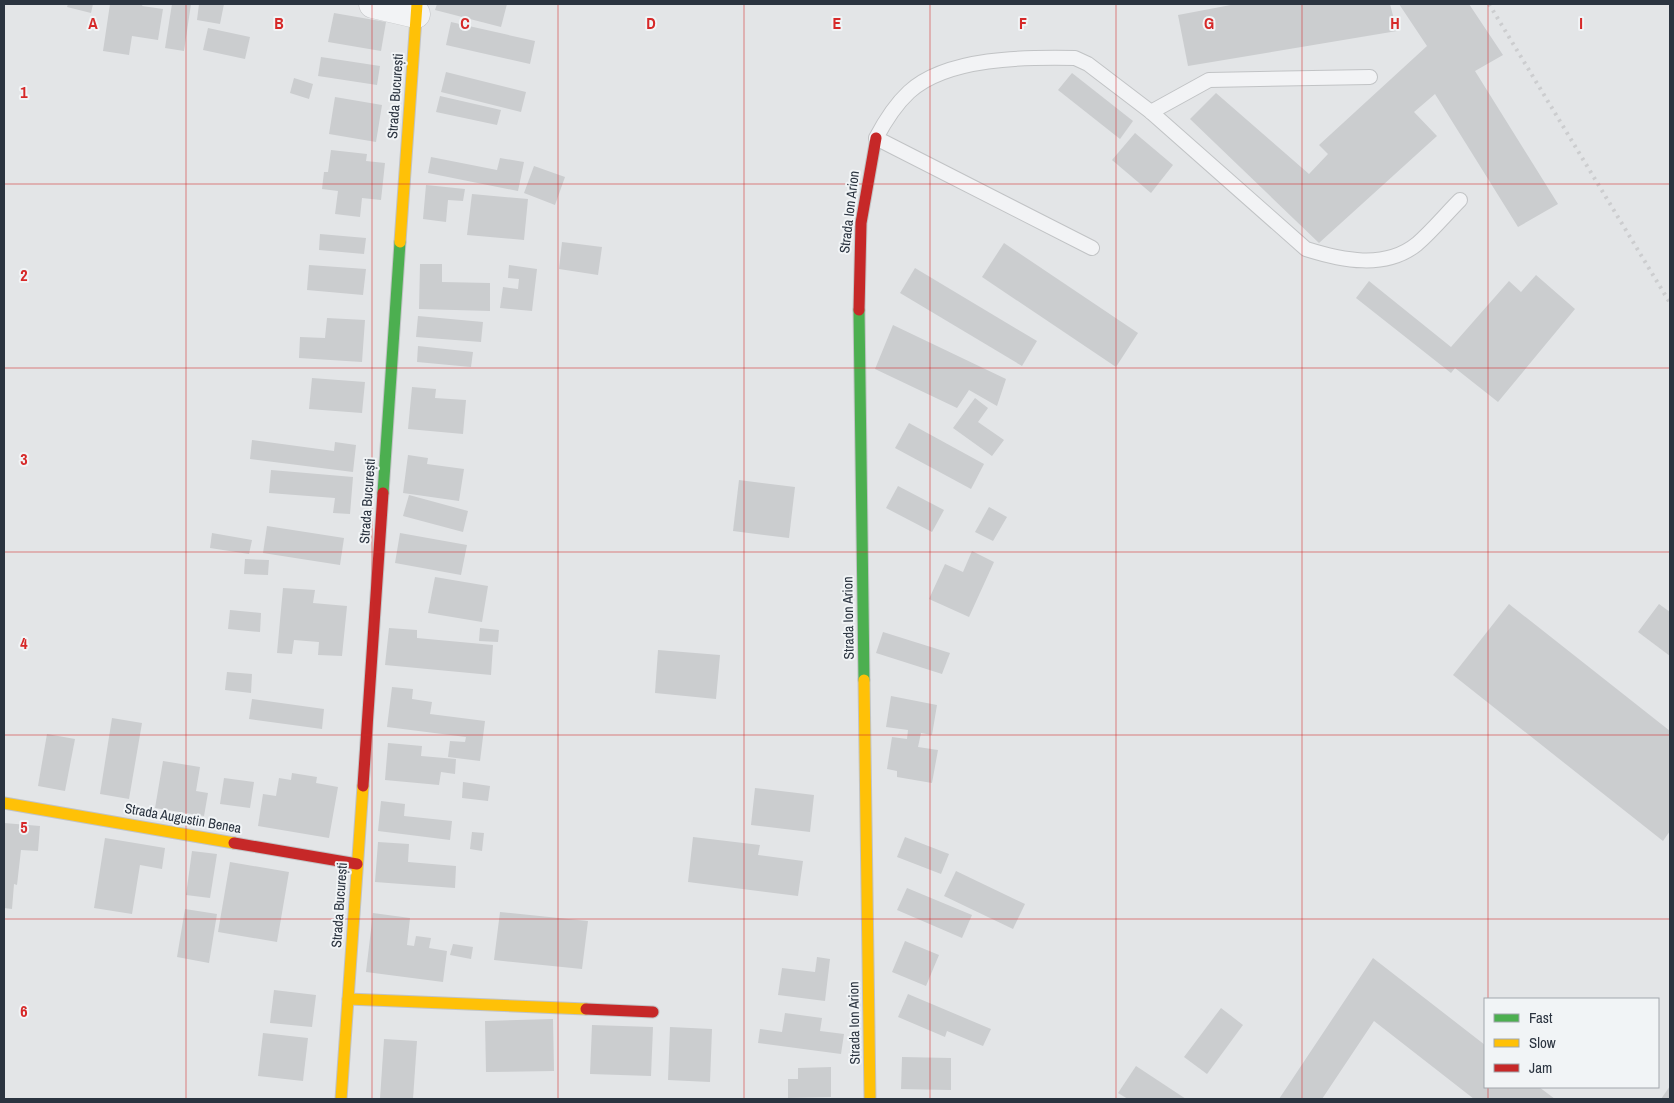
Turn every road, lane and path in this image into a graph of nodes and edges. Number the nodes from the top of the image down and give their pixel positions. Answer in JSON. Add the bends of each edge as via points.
{"nodes":[{"id":1,"x":373,"y":4,"type":"edge"},
{"id":2,"x":416,"y":9,"type":"edge"},
{"id":3,"x":1370,"y":77,"type":"dead end"},
{"id":4,"x":1151,"y":112,"type":"junction"},
{"id":5,"x":876,"y":138,"type":"junction"},
{"id":6,"x":1460,"y":200,"type":"dead end"},
{"id":7,"x":1092,"y":248,"type":"dead end"},
{"id":8,"x":4,"y":803,"type":"edge"},
{"id":9,"x":357,"y":864,"type":"junction"},
{"id":10,"x":348,"y":999,"type":"junction"},
{"id":11,"x":653,"y":1012,"type":"dead end"},
{"id":12,"x":340,"y":1099,"type":"edge"},
{"id":13,"x":870,"y":1099,"type":"edge"}],
"edges":[{"from":1,"to":2,"type":"street"},
{"from":2,"to":9,"type":"street","name":"Strada București"},
{"from":3,"to":4,"type":"lane","via":[[1209,80]]},
{"from":4,"to":5,"type":"lane","via":[[1088,64],[1075,58],[985,62],[931,76],[910,91],[889,115]]},
{"from":4,"to":6,"type":"lane","via":[[1306,250],[1339,259],[1364,261],[1392,256],[1416,245]]},
{"from":5,"to":7,"type":"lane"},
{"from":5,"to":13,"type":"street","name":"Strada Ion Arion","via":[[859,231],[858,275]]},
{"from":8,"to":9,"type":"street","name":"Strada Augustin Benea"},
{"from":9,"to":10,"type":"street","name":"Strada București"},
{"from":10,"to":11,"type":"street"},
{"from":10,"to":12,"type":"street","name":"Strada București"}]}
